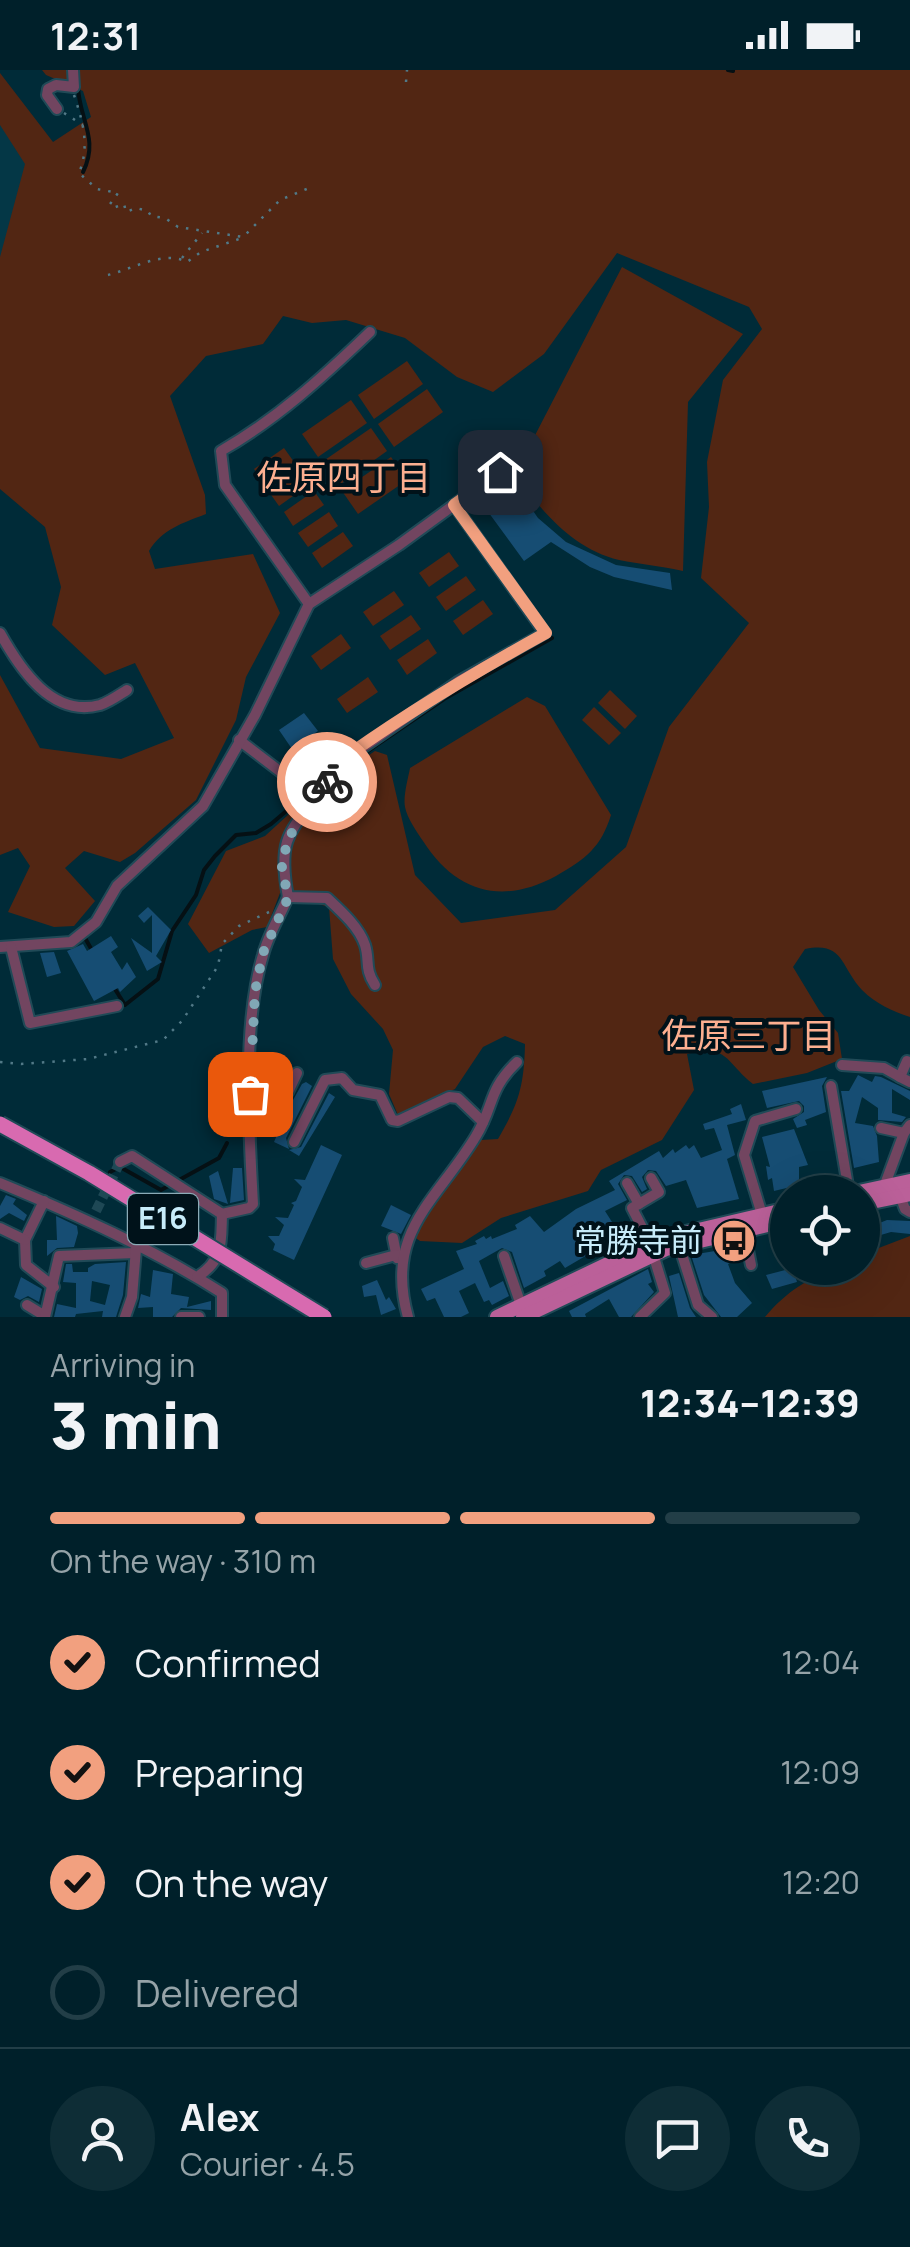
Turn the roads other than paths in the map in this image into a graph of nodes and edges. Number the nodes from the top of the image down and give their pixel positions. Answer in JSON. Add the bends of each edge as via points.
{"nodes":[{"id":1,"x":73,"y":70,"type":"edge"},
{"id":2,"x":57,"y":109,"type":"road end"},
{"id":3,"x":370,"y":332,"type":"dead end"},
{"id":4,"x":500,"y":472,"type":"dead end"},
{"id":5,"x":454,"y":505,"type":"junction"},
{"id":6,"x":309,"y":604,"type":"junction"},
{"id":7,"x":0,"y":633,"type":"edge"},
{"id":8,"x":127,"y":690,"type":"dead end"},
{"id":9,"x":239,"y":740,"type":"junction"},
{"id":10,"x":322,"y":774,"type":"junction"},
{"id":11,"x":286,"y":902,"type":"junction"},
{"id":12,"x":5,"y":947,"type":"edge"},
{"id":13,"x":374,"y":985,"type":"dead end"},
{"id":14,"x":117,"y":1006,"type":"dead end"},
{"id":15,"x":907,"y":1061,"type":"dead end"},
{"id":16,"x":517,"y":1062,"type":"dead end"},
{"id":17,"x":842,"y":1065,"type":"dead end"},
{"id":18,"x":298,"y":1073,"type":"dead end"},
{"id":19,"x":905,"y":1080,"type":"edge"},
{"id":20,"x":831,"y":1086,"type":"dead end"},
{"id":21,"x":250,"y":1094,"type":"junction"},
{"id":22,"x":796,"y":1109,"type":"dead end"},
{"id":23,"x":483,"y":1122,"type":"junction"},
{"id":24,"x":0,"y":1128,"type":"edge"},
{"id":25,"x":881,"y":1128,"type":"dead end"},
{"id":26,"x":907,"y":1129,"type":"edge"},
{"id":27,"x":294,"y":1142,"type":"dead end"},
{"id":28,"x":120,"y":1162,"type":"dead end"},
{"id":29,"x":846,"y":1175,"type":"edge"},
{"id":30,"x":651,"y":1178,"type":"dead end"},
{"id":31,"x":910,"y":1181,"type":"edge"},
{"id":32,"x":0,"y":1183,"type":"edge"},
{"id":33,"x":628,"y":1183,"type":"dead end"},
{"id":34,"x":884,"y":1187,"type":"junction"},
{"id":35,"x":880,"y":1188,"type":"edge"},
{"id":36,"x":905,"y":1195,"type":"edge"},
{"id":37,"x":880,"y":1200,"type":"edge"},
{"id":38,"x":44,"y":1201,"type":"junction"},
{"id":39,"x":640,"y":1204,"type":"junction"},
{"id":40,"x":96,"y":1211,"type":"tunnel mouth"},
{"id":41,"x":910,"y":1212,"type":"edge"},
{"id":42,"x":222,"y":1214,"type":"junction"},
{"id":43,"x":770,"y":1217,"type":"edge"},
{"id":44,"x":763,"y":1220,"type":"junction"},
{"id":45,"x":770,"y":1220,"type":"edge"},
{"id":46,"x":90,"y":1223,"type":"junction"},
{"id":47,"x":0,"y":1228,"type":"edge"},
{"id":48,"x":744,"y":1230,"type":"junction"},
{"id":49,"x":393,"y":1238,"type":"dead end"},
{"id":50,"x":25,"y":1240,"type":"junction"},
{"id":51,"x":679,"y":1245,"type":"junction"},
{"id":52,"x":652,"y":1248,"type":"junction"},
{"id":53,"x":136,"y":1250,"type":"junction"},
{"id":54,"x":504,"y":1256,"type":"dead end"},
{"id":55,"x":398,"y":1259,"type":"junction"},
{"id":56,"x":366,"y":1264,"type":"dead end"},
{"id":57,"x":751,"y":1265,"type":"dead end"},
{"id":58,"x":196,"y":1277,"type":"junction"},
{"id":59,"x":54,"y":1287,"type":"junction"},
{"id":60,"x":27,"y":1305,"type":"dead end"},
{"id":61,"x":522,"y":1311,"type":"edge"},
{"id":62,"x":655,"y":1312,"type":"edge"},
{"id":63,"x":45,"y":1316,"type":"edge"},
{"id":64,"x":126,"y":1317,"type":"edge"},
{"id":65,"x":180,"y":1317,"type":"edge"},
{"id":66,"x":199,"y":1317,"type":"edge"},
{"id":67,"x":222,"y":1317,"type":"edge"},
{"id":68,"x":311,"y":1317,"type":"edge"},
{"id":69,"x":324,"y":1317,"type":"edge"},
{"id":70,"x":408,"y":1317,"type":"edge"},
{"id":71,"x":497,"y":1317,"type":"edge"},
{"id":72,"x":640,"y":1317,"type":"edge"},
{"id":73,"x":712,"y":1317,"type":"edge"}],
"edges":[{"from":1,"to":2,"type":"street","via":[[74,87],[48,89]]},
{"from":3,"to":6,"type":"street","via":[[260,429],[221,451],[225,485]]},
{"from":4,"to":5,"type":"street"},
{"from":5,"to":6,"type":"street"},
{"from":5,"to":10,"type":"street","via":[[546,633],[459,681]]},
{"from":6,"to":9,"type":"street"},
{"from":7,"to":8,"type":"street","via":[[15,660],[58,702],[72,708],[101,704]]},
{"from":9,"to":10,"type":"street","via":[[302,789]]},
{"from":9,"to":12,"type":"street","via":[[203,806],[117,886],[96,922],[70,942]]},
{"from":10,"to":11,"type":"street","via":[[328,783],[298,816],[281,862]]},
{"from":11,"to":13,"type":"street","via":[[327,898],[342,912],[366,946],[366,972]]},
{"from":11,"to":21,"type":"street","via":[[263,953],[255,992]]},
{"from":12,"to":14,"type":"street","via":[[30,1023]]},
{"from":15,"to":19,"type":"street"},
{"from":16,"to":23,"type":"street","via":[[493,1090]]},
{"from":17,"to":19,"type":"street","via":[[884,1068]]},
{"from":18,"to":21,"type":"street","via":[[284,1094]]},
{"from":20,"to":29,"type":"street"},
{"from":21,"to":42,"type":"street","via":[[254,1204]]},
{"from":22,"to":44,"type":"street","via":[[756,1121],[744,1155]]},
{"from":23,"to":27,"type":"street","via":[[449,1097],[392,1120],[380,1095],[353,1090],[342,1078],[324,1080]]},
{"from":23,"to":55,"type":"street"},
{"from":24,"to":68,"type":"highway","number":"E16","bridge":true},
{"from":24,"to":69,"type":"highway","number":"E16","bridge":true,"via":[[89,1173]]},
{"from":25,"to":26,"type":"street"},
{"from":26,"to":34,"type":"street"},
{"from":28,"to":42,"type":"street","via":[[132,1156]]},
{"from":30,"to":39,"type":"street","via":[[658,1192]]},
{"from":31,"to":34,"type":"main road"},
{"from":32,"to":38,"type":"street"},
{"from":33,"to":39,"type":"street"},
{"from":34,"to":35,"type":"main road"},
{"from":36,"to":37,"type":"main road"},
{"from":36,"to":41,"type":"street"},
{"from":38,"to":46,"type":"street"},
{"from":38,"to":50,"type":"street"},
{"from":39,"to":52,"type":"street","via":[[632,1208]]},
{"from":40,"to":46,"type":"street"},
{"from":42,"to":58,"type":"street","via":[[221,1247],[212,1267]]},
{"from":43,"to":44,"type":"main road"},
{"from":44,"to":45,"type":"main road"},
{"from":44,"to":48,"type":"main road"},
{"from":44,"to":52,"type":"main road"},
{"from":46,"to":53,"type":"street"},
{"from":47,"to":50,"type":"street"},
{"from":48,"to":51,"type":"main road"},
{"from":48,"to":57,"type":"street"},
{"from":49,"to":55,"type":"street"},
{"from":50,"to":59,"type":"street","via":[[26,1265]]},
{"from":51,"to":52,"type":"main road"},
{"from":51,"to":73,"type":"street","via":[[698,1305]]},
{"from":52,"to":61,"type":"main road"},
{"from":52,"to":62,"type":"street","via":[[665,1294]]},
{"from":53,"to":58,"type":"street"},
{"from":53,"to":59,"type":"street","via":[[58,1256]]},
{"from":53,"to":64,"type":"street"},
{"from":54,"to":61,"type":"street"},
{"from":55,"to":56,"type":"street"},
{"from":55,"to":70,"type":"street"},
{"from":58,"to":67,"type":"street","via":[[222,1293]]},
{"from":59,"to":63,"type":"street"},
{"from":60,"to":63,"type":"street"},
{"from":61,"to":71,"type":"main road"},
{"from":62,"to":72,"type":"street"},
{"from":65,"to":66,"type":"street"}]}
